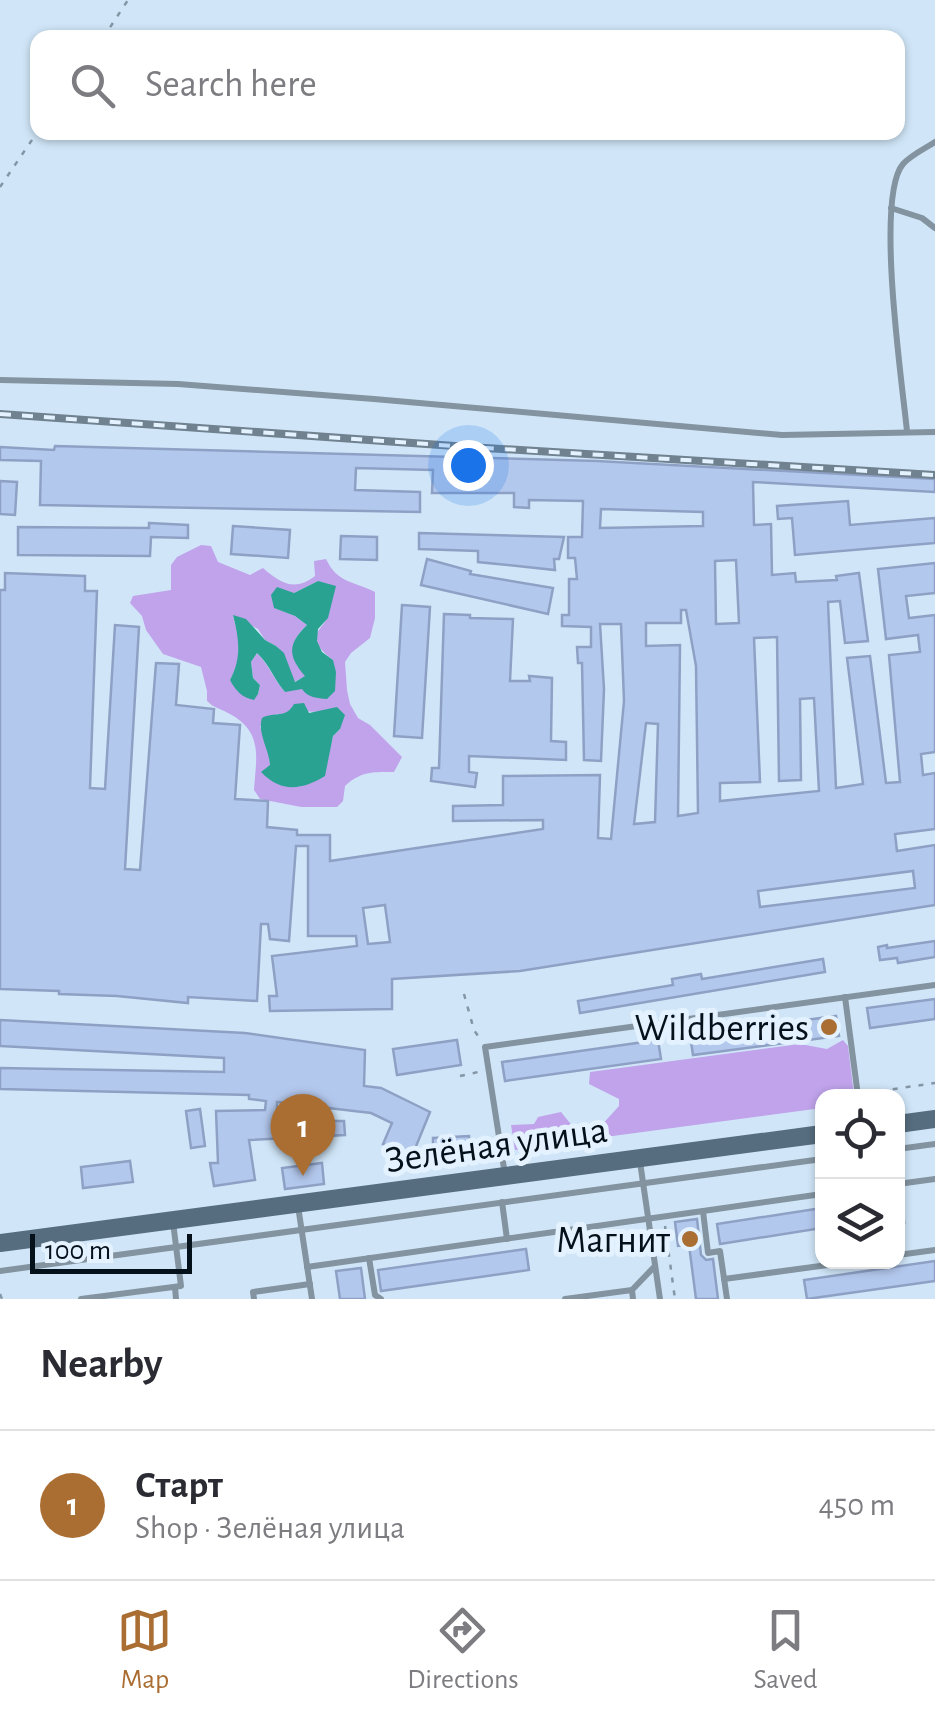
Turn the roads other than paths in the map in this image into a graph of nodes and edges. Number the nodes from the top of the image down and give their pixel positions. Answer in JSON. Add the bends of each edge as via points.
{"nodes":[{"id":1,"x":935,"y":142,"type":"edge"},
{"id":2,"x":890,"y":208,"type":"junction"},
{"id":3,"x":935,"y":228,"type":"edge"},
{"id":4,"x":0,"y":380,"type":"edge"},
{"id":5,"x":907,"y":431,"type":"junction"},
{"id":6,"x":935,"y":432,"type":"edge"},
{"id":7,"x":935,"y":985,"type":"edge"},
{"id":8,"x":845,"y":997,"type":"junction"},
{"id":9,"x":857,"y":1089,"type":"edge"},
{"id":10,"x":935,"y":1119,"type":"edge"},
{"id":11,"x":905,"y":1123,"type":"edge"},
{"id":12,"x":815,"y":1135,"type":"edge"},
{"id":13,"x":935,"y":1144,"type":"edge"},
{"id":14,"x":905,"y":1148,"type":"edge"},
{"id":15,"x":640,"y":1158,"type":"junction"},
{"id":16,"x":815,"y":1160,"type":"edge"},
{"id":17,"x":505,"y":1176,"type":"junction"},
{"id":18,"x":935,"y":1179,"type":"edge"},
{"id":19,"x":643,"y":1183,"type":"junction"},
{"id":20,"x":905,"y":1183,"type":"edge"},
{"id":21,"x":815,"y":1195,"type":"edge"},
{"id":22,"x":502,"y":1202,"type":"junction"},
{"id":23,"x":298,"y":1204,"type":"junction"},
{"id":24,"x":703,"y":1211,"type":"junction"},
{"id":25,"x":648,"y":1219,"type":"junction"},
{"id":26,"x":173,"y":1220,"type":"junction"},
{"id":27,"x":302,"y":1229,"type":"junction"},
{"id":28,"x":507,"y":1239,"type":"junction"},
{"id":29,"x":0,"y":1244,"type":"edge"},
{"id":30,"x":176,"y":1246,"type":"junction"},
{"id":31,"x":935,"y":1250,"type":"edge"},
{"id":32,"x":905,"y":1254,"type":"edge"},
{"id":33,"x":368,"y":1258,"type":"junction"},
{"id":34,"x":655,"y":1266,"type":"junction"},
{"id":35,"x":308,"y":1267,"type":"junction"},
{"id":36,"x":815,"y":1267,"type":"edge"},
{"id":37,"x":0,"y":1271,"type":"edge"},
{"id":38,"x":724,"y":1279,"type":"junction"},
{"id":39,"x":310,"y":1284,"type":"junction"},
{"id":40,"x":174,"y":1286,"type":"junction"},
{"id":41,"x":633,"y":1294,"type":"edge"},
{"id":42,"x":80,"y":1299,"type":"edge"},
{"id":43,"x":176,"y":1299,"type":"edge"},
{"id":44,"x":254,"y":1299,"type":"edge"},
{"id":45,"x":312,"y":1299,"type":"edge"},
{"id":46,"x":381,"y":1299,"type":"edge"},
{"id":47,"x":565,"y":1299,"type":"edge"},
{"id":48,"x":660,"y":1299,"type":"edge"},
{"id":49,"x":727,"y":1299,"type":"edge"}],
"edges":[{"from":1,"to":2,"type":"lane","via":[[902,165]]},
{"from":2,"to":3,"type":"lane"},
{"from":2,"to":5,"type":"lane"},
{"from":4,"to":5,"type":"lane","via":[[217,387],[782,435]]},
{"from":5,"to":6,"type":"lane"},
{"from":7,"to":8,"type":"lane"},
{"from":8,"to":9,"type":"lane"},
{"from":8,"to":17,"type":"lane","via":[[485,1047]]},
{"from":10,"to":11,"type":"main road"},
{"from":12,"to":15,"type":"main road","name":"Зелёная улица"},
{"from":13,"to":14,"type":"lane"},
{"from":15,"to":17,"type":"main road","name":"Зелёная улица"},
{"from":15,"to":19,"type":"lane"},
{"from":16,"to":19,"type":"lane"},
{"from":17,"to":23,"type":"main road","name":"Зелёная улица"},
{"from":18,"to":20,"type":"lane"},
{"from":19,"to":22,"type":"lane"},
{"from":19,"to":25,"type":"lane"},
{"from":21,"to":24,"type":"lane"},
{"from":22,"to":27,"type":"lane"},
{"from":22,"to":28,"type":"lane"},
{"from":23,"to":26,"type":"main road","name":"Зелёная улица"},
{"from":23,"to":27,"type":"lane"},
{"from":24,"to":25,"type":"lane"},
{"from":24,"to":38,"type":"lane","via":[[708,1252],[720,1251]]},
{"from":25,"to":28,"type":"lane"},
{"from":25,"to":34,"type":"lane"},
{"from":26,"to":29,"type":"main road","name":"Зелёная улица"},
{"from":26,"to":30,"type":"lane"},
{"from":27,"to":30,"type":"lane"},
{"from":27,"to":35,"type":"lane"},
{"from":28,"to":33,"type":"lane"},
{"from":30,"to":37,"type":"lane"},
{"from":30,"to":40,"type":"lane","via":[[181,1286]]},
{"from":31,"to":32,"type":"lane"},
{"from":33,"to":35,"type":"lane"},
{"from":33,"to":46,"type":"lane"},
{"from":34,"to":41,"type":"lane"},
{"from":34,"to":48,"type":"lane"},
{"from":35,"to":39,"type":"lane"},
{"from":36,"to":38,"type":"lane"},
{"from":38,"to":49,"type":"lane"},
{"from":39,"to":44,"type":"lane","via":[[253,1292]]},
{"from":39,"to":45,"type":"lane"},
{"from":40,"to":42,"type":"lane"},
{"from":40,"to":43,"type":"lane"},
{"from":41,"to":47,"type":"lane"}]}
